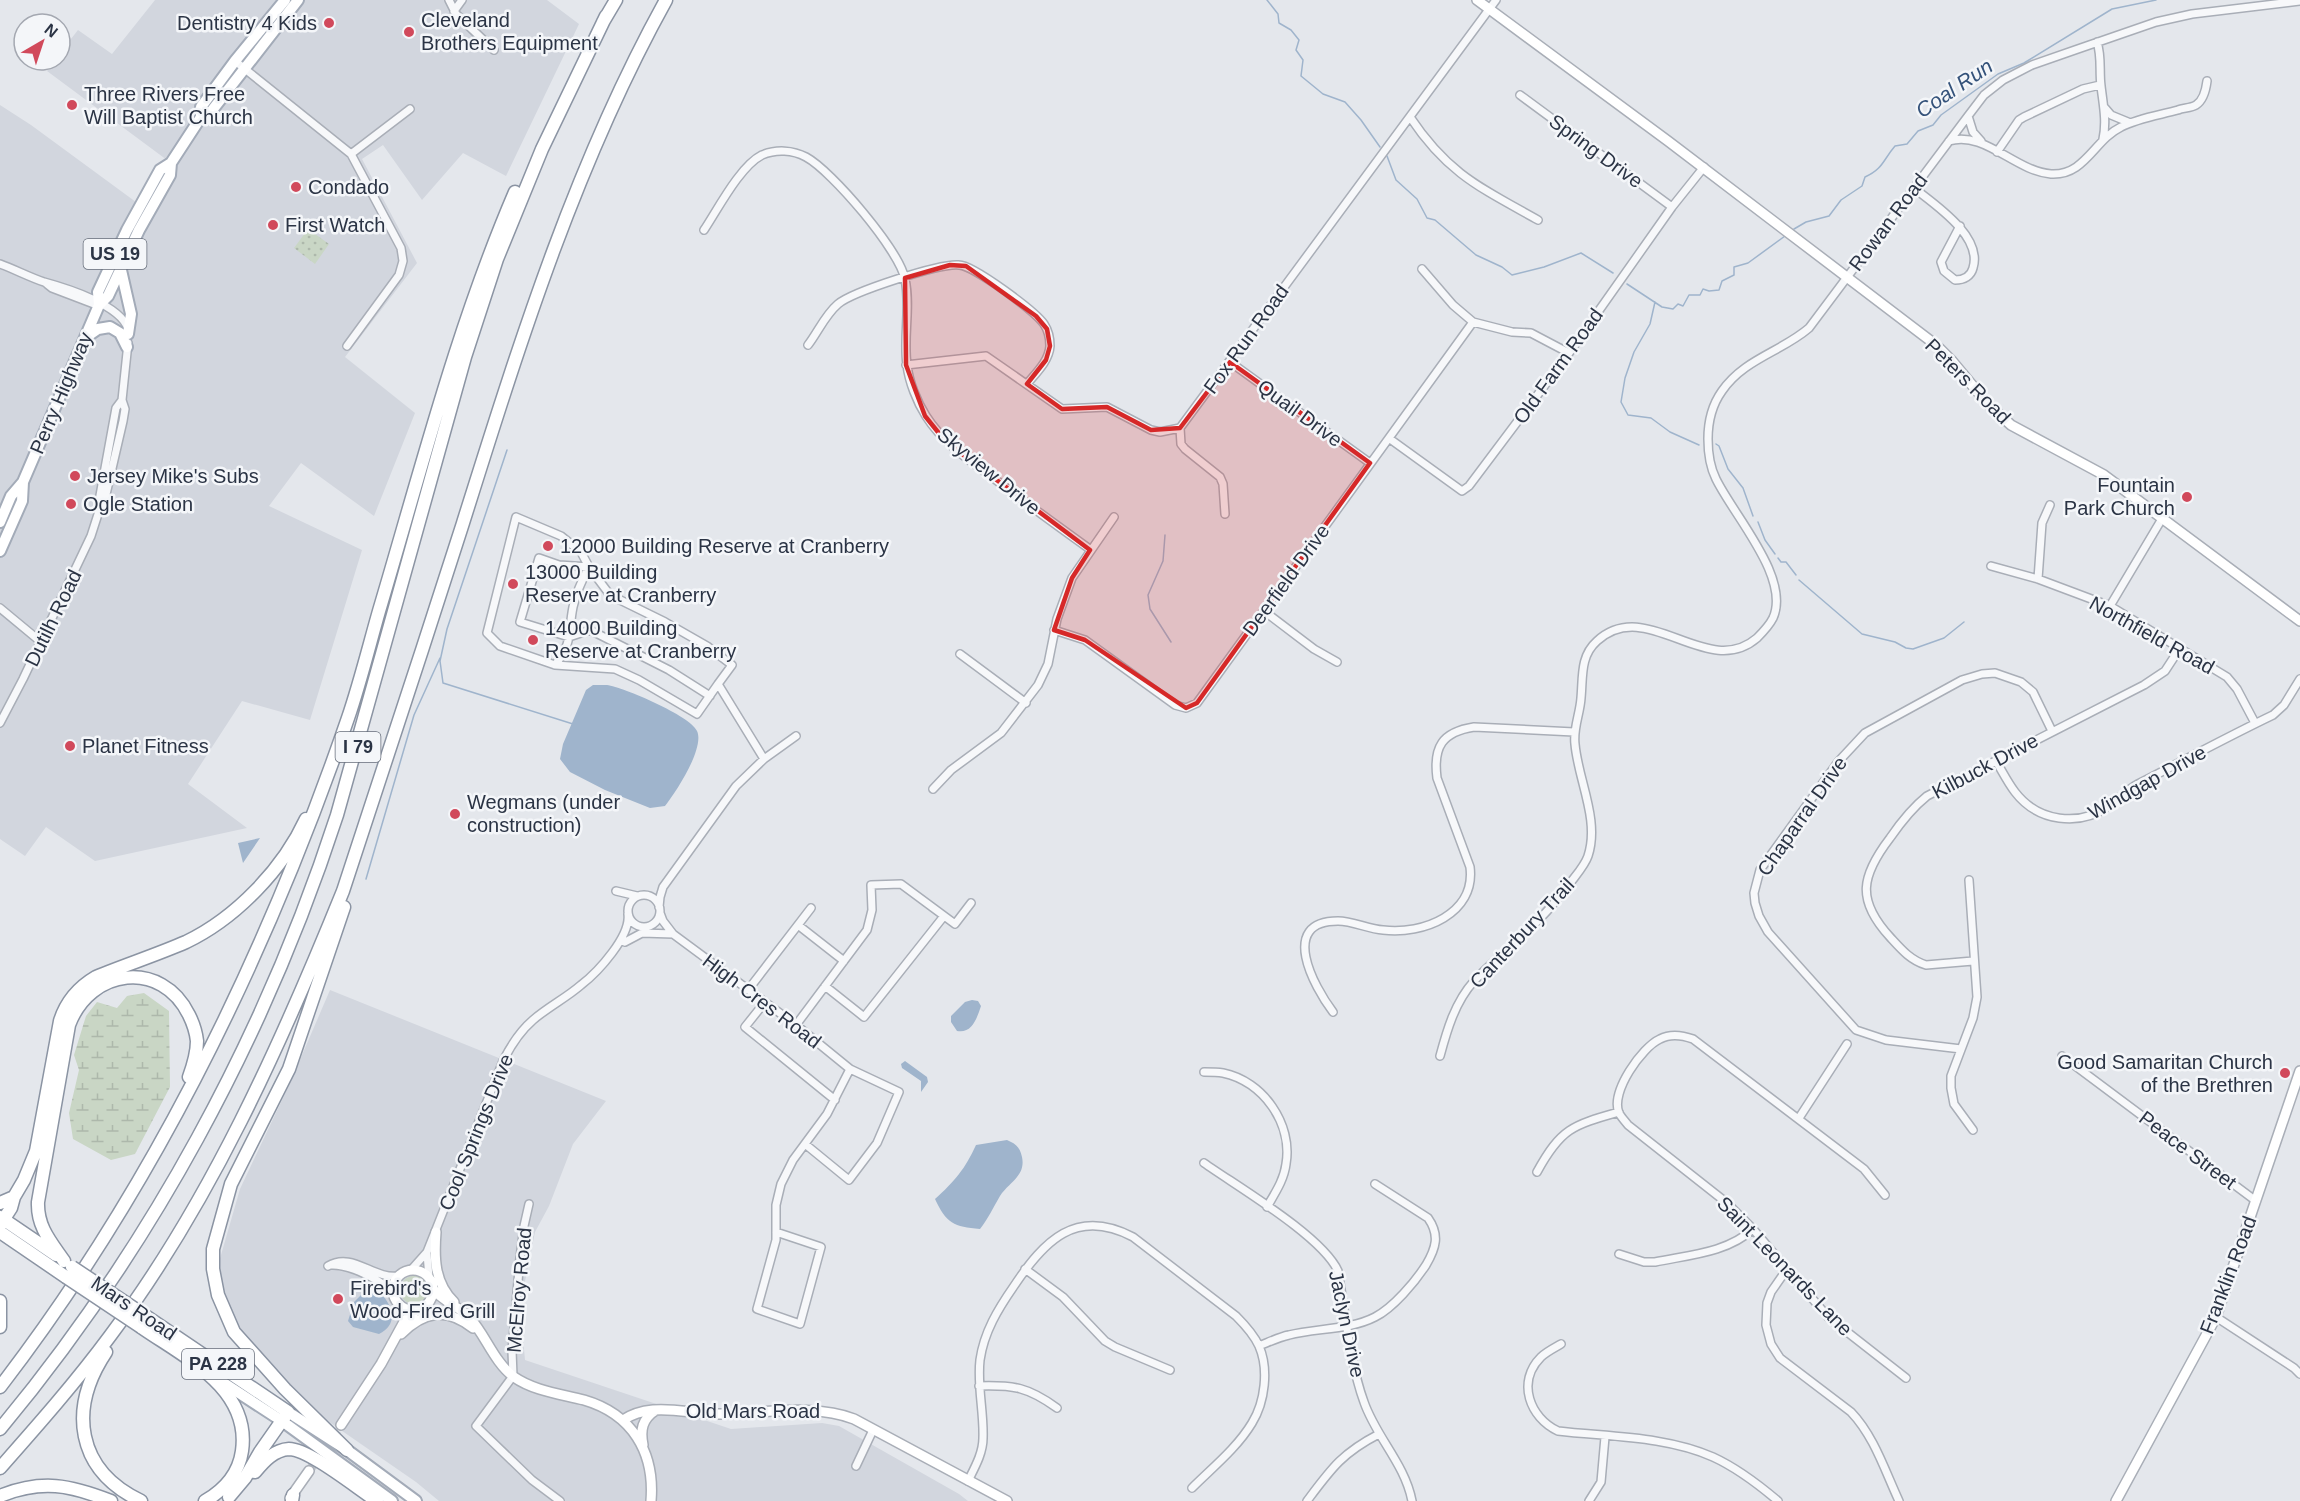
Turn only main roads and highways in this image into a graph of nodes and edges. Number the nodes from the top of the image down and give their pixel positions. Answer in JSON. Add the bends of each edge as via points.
{"nodes":[{"id":1,"x":285,"y":0,"type":"edge"},
{"id":2,"x":298,"y":0,"type":"edge"},
{"id":3,"x":616,"y":0,"type":"edge"},
{"id":4,"x":666,"y":0,"type":"edge"},
{"id":5,"x":606,"y":15,"type":"junction"},
{"id":6,"x":240,"y":64,"type":"junction"},
{"id":7,"x":171,"y":163,"type":"junction"},
{"id":8,"x":121,"y":268,"type":"junction"},
{"id":9,"x":99,"y":305,"type":"junction"},
{"id":10,"x":128,"y":334,"type":"road end"},
{"id":11,"x":85,"y":338,"type":"junction"},
{"id":12,"x":128,"y":347,"type":"road end"},
{"id":13,"x":23,"y":482,"type":"junction"},
{"id":14,"x":0,"y":522,"type":"edge"},
{"id":15,"x":0,"y":551,"type":"edge"},
{"id":16,"x":398,"y":722,"type":"junction"},
{"id":17,"x":334,"y":757,"type":"junction"},
{"id":18,"x":157,"y":1146,"type":"junction"},
{"id":19,"x":14,"y":1197,"type":"junction"},
{"id":20,"x":0,"y":1203,"type":"edge"},
{"id":21,"x":1,"y":1221,"type":"edge"},
{"id":22,"x":0,"y":1232,"type":"edge"},
{"id":23,"x":67,"y":1268,"type":"junction"},
{"id":24,"x":153,"y":1273,"type":"junction"},
{"id":25,"x":0,"y":1301,"type":"edge"},
{"id":26,"x":144,"y":1322,"type":"junction"},
{"id":27,"x":0,"y":1328,"type":"edge"},
{"id":28,"x":204,"y":1370,"type":"junction"},
{"id":29,"x":0,"y":1387,"type":"edge"},
{"id":30,"x":285,"y":1416,"type":"junction"},
{"id":31,"x":0,"y":1429,"type":"edge"},
{"id":32,"x":347,"y":1450,"type":"junction"},
{"id":33,"x":0,"y":1468,"type":"edge"},
{"id":34,"x":355,"y":1487,"type":"junction"},
{"id":35,"x":0,"y":1496,"type":"edge"},
{"id":36,"x":227,"y":1499,"type":"edge"},
{"id":37,"x":111,"y":1501,"type":"edge"},
{"id":38,"x":141,"y":1501,"type":"edge"},
{"id":39,"x":205,"y":1501,"type":"edge"},
{"id":40,"x":364,"y":1501,"type":"edge"},
{"id":41,"x":377,"y":1501,"type":"edge"},
{"id":42,"x":392,"y":1501,"type":"edge"},
{"id":43,"x":416,"y":1501,"type":"edge"}],
"edges":[{"from":1,"to":6,"type":"main road","name":"Perry Highway","number":"US 19"},
{"from":2,"to":6,"type":"main road","name":"Perry Highway","number":"US 19"},
{"from":3,"to":5,"type":"highway","number":"I 79"},
{"from":4,"to":16,"type":"highway","number":"I 79","via":[[597,139],[523,332]]},
{"from":5,"to":17,"type":"highway","via":[[546,122],[491,248]]},
{"from":5,"to":31,"type":"highway","number":"I 79","via":[[542,149],[497,259],[465,357],[338,815],[286,953],[230,1076],[166,1192],[83,1322]]},
{"from":6,"to":7,"type":"main road","name":"Perry Highway","number":"US 19","via":[[210,113],[201,117]]},
{"from":7,"to":8,"type":"main road","name":"Perry Highway","number":"US 19","via":[[170,175]]},
{"from":7,"to":9,"type":"main road","name":"Perry Highway","number":"US 19","via":[[160,170],[127,230],[98,292]]},
{"from":8,"to":9,"type":"main road","name":"Perry Highway","number":"US 19","via":[[108,296]]},
{"from":8,"to":10,"type":"main road","via":[[131,314]]},
{"from":9,"to":11,"type":"main road","name":"Perry Highway","number":"US 19"},
{"from":11,"to":12,"type":"main road","via":[[98,329],[110,327],[120,333]]},
{"from":11,"to":13,"type":"main road","name":"Perry Highway","number":"US 19"},
{"from":13,"to":14,"type":"main road","name":"Perry Highway","number":"US 19","via":[[11,496]]},
{"from":13,"to":15,"type":"main road","name":"Perry Highway","number":"US 19","via":[[21,501]]},
{"from":16,"to":24,"type":"highway","number":"I 79","via":[[343,891],[308,979],[238,1125]]},
{"from":16,"to":32,"type":"highway","via":[[328,960],[289,1069],[231,1184],[213,1249],[218,1295],[234,1332]]},
{"from":17,"to":18,"type":"highway","via":[[308,832],[246,974]]},
{"from":17,"to":19,"type":"highway","via":[[291,846],[245,900],[213,926],[186,941],[87,982],[68,1003],[60,1021],[36,1151]]},
{"from":18,"to":23,"type":"highway","via":[[194,1063],[194,1025],[181,1002],[159,985],[136,978],[106,982],[82,1000],[69,1025],[38,1202],[42,1229]]},
{"from":18,"to":29,"type":"highway","via":[[69,1291]]},
{"from":19,"to":20,"type":"highway"},
{"from":19,"to":21,"type":"highway"},
{"from":21,"to":23,"type":"highway","name":"Mars Road","number":"PA 228"},
{"from":22,"to":23,"type":"highway","name":"Mars Road","number":"PA 228"},
{"from":23,"to":26,"type":"highway","name":"Mars Road","number":"PA 228","bridge":true},
{"from":24,"to":33,"type":"highway","number":"I 79","via":[[111,1335]]},
{"from":24,"to":38,"type":"highway","via":[[90,1380],[82,1410],[86,1443],[94,1460],[115,1484]]},
{"from":25,"to":27,"type":"highway"},
{"from":26,"to":28,"type":"highway","name":"Mars Road","number":"PA 228"},
{"from":26,"to":30,"type":"highway","name":"Mars Road","number":"PA 228"},
{"from":28,"to":30,"type":"main road","name":"Mars Road","number":"PA 228"},
{"from":28,"to":39,"type":"highway","via":[[235,1406],[243,1442],[231,1478]]},
{"from":30,"to":32,"type":"main road","name":"Mars Road","number":"PA 228"},
{"from":30,"to":36,"type":"highway"},
{"from":30,"to":42,"type":"main road","name":"Mars Road","number":"PA 228"},
{"from":32,"to":43,"type":"main road","name":"Mars Road","number":"PA 228"},
{"from":34,"to":36,"type":"highway","via":[[305,1454],[289,1449],[272,1454],[243,1488]]},
{"from":34,"to":40,"type":"highway"},
{"from":34,"to":41,"type":"highway"},
{"from":35,"to":37,"type":"highway","via":[[16,1489],[51,1485],[82,1490]]}]}
